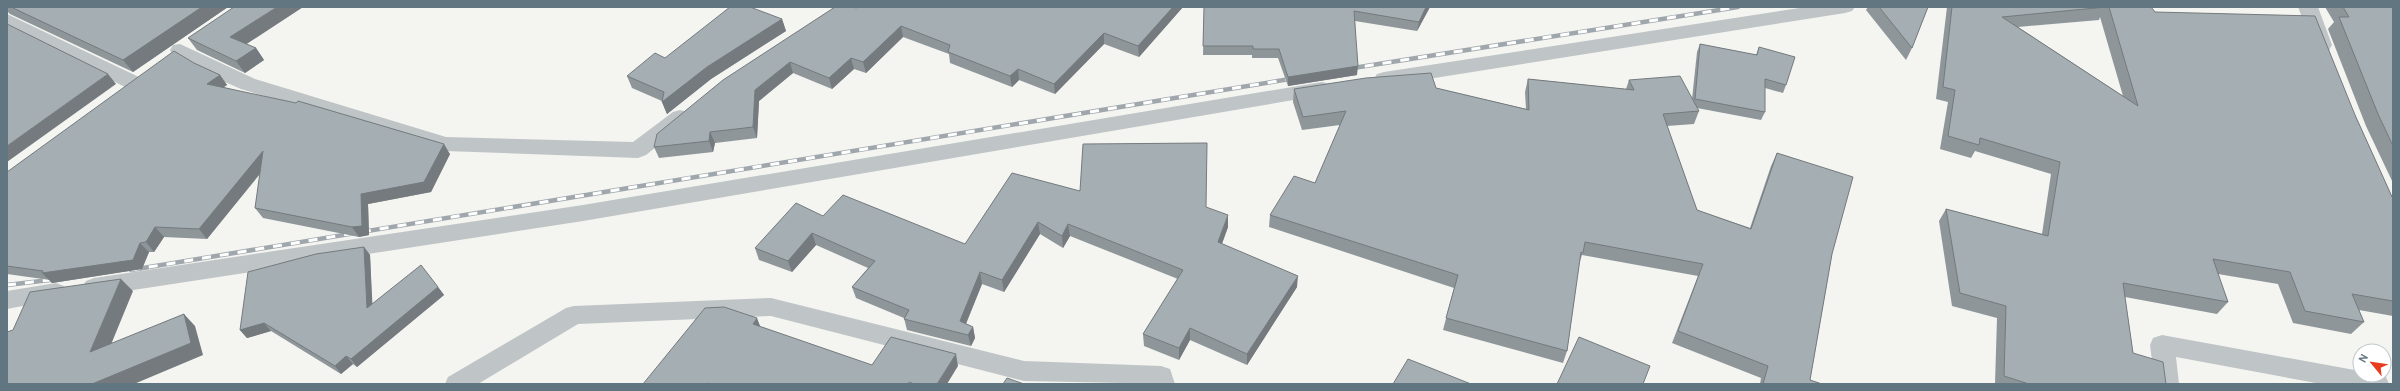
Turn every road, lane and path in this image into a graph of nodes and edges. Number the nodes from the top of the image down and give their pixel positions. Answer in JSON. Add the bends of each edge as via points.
{"nodes":[{"id":1,"x":1845,"y":7,"type":"edge"},
{"id":2,"x":2308,"y":7,"type":"edge"},
{"id":3,"x":7,"y":20,"type":"edge"},
{"id":4,"x":199,"y":37,"type":"edge"},
{"id":5,"x":180,"y":50,"type":"junction"},
{"id":6,"x":2330,"y":64,"type":"edge"},
{"id":7,"x":134,"y":82,"type":"junction"},
{"id":8,"x":1362,"y":82,"type":"edge"},
{"id":9,"x":1338,"y":86,"type":"edge"},
{"id":10,"x":115,"y":96,"type":"edge"},
{"id":11,"x":696,"y":104,"type":"edge"},
{"id":12,"x":7,"y":300,"type":"edge"},
{"id":13,"x":457,"y":384,"type":"edge"},
{"id":14,"x":1163,"y":384,"type":"edge"},
{"id":15,"x":2167,"y":384,"type":"edge"},
{"id":16,"x":2377,"y":384,"type":"edge"}],
"edges":[{"from":1,"to":8,"type":"street"},
{"from":2,"to":6,"type":"street"},
{"from":3,"to":7,"type":"street"},
{"from":4,"to":5,"type":"street"},
{"from":5,"to":7,"type":"street"},
{"from":5,"to":11,"type":"street","via":[[209,67],[248,84],[446,144],[638,150]]},
{"from":7,"to":10,"type":"street"},
{"from":9,"to":12,"type":"street","via":[[583,213]]},
{"from":13,"to":14,"type":"street","via":[[574,315],[771,306],[1024,371],[1161,376]]},
{"from":15,"to":16,"type":"street","via":[[2162,345]]}]}
